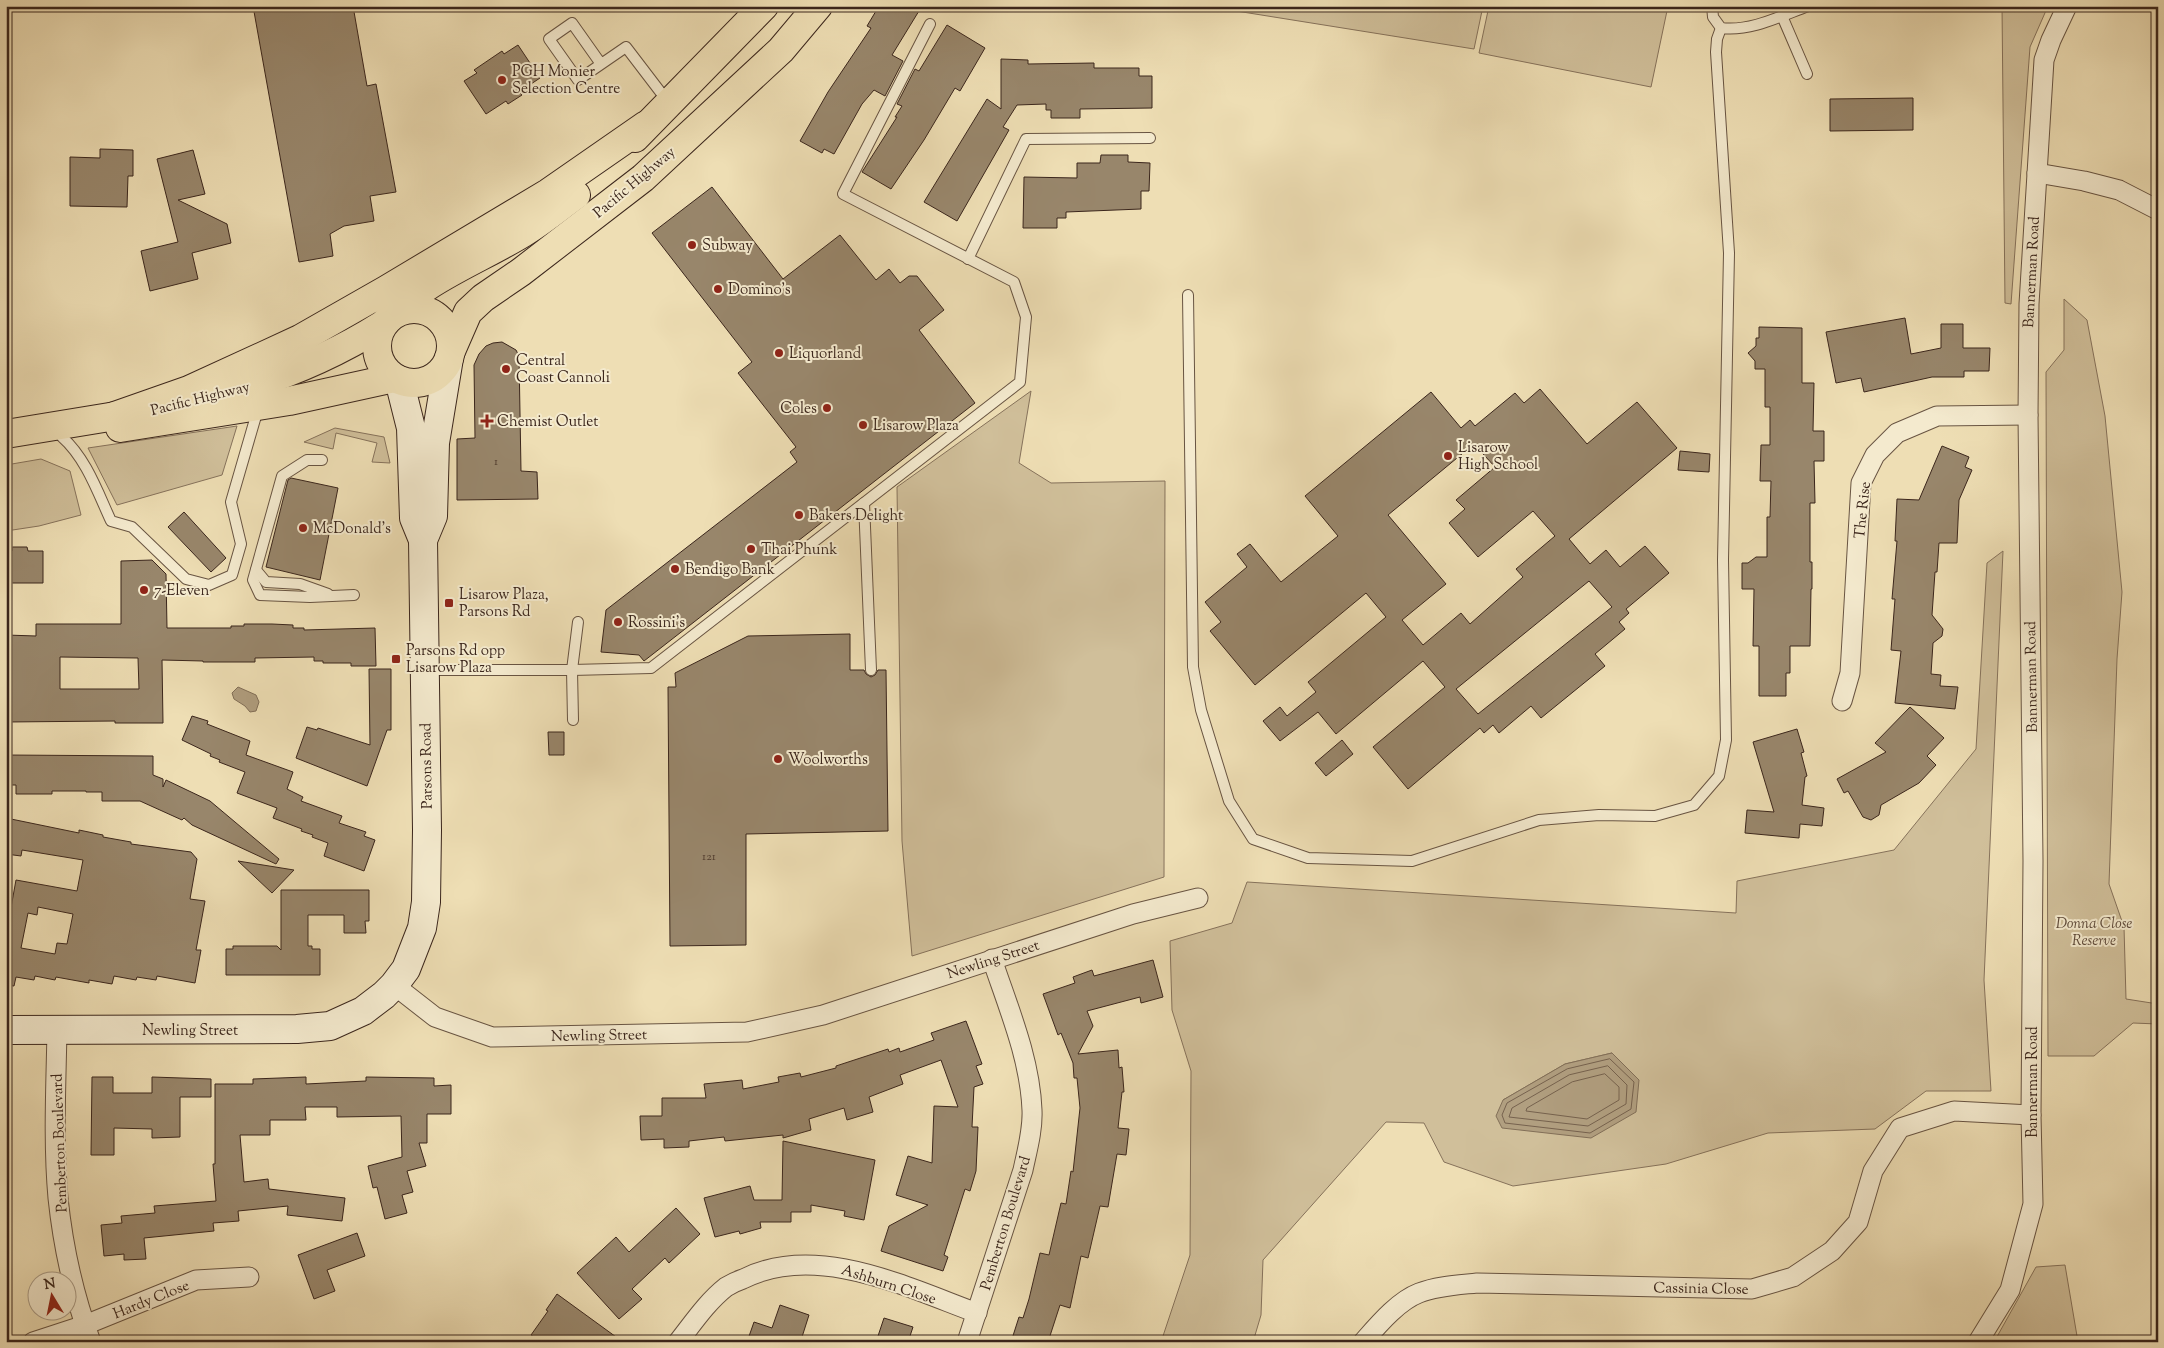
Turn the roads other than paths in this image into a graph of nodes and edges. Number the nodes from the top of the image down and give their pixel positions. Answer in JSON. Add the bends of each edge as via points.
{"nodes":[{"id":1,"x":764,"y":6,"type":"edge"},
{"id":2,"x":818,"y":6,"type":"edge"},
{"id":3,"x":1712,"y":6,"type":"edge"},
{"id":4,"x":1808,"y":6,"type":"edge"},
{"id":5,"x":2067,"y":6,"type":"edge"},
{"id":6,"x":1782,"y":16,"type":"junction"},
{"id":7,"x":930,"y":24,"type":"dead end"},
{"id":8,"x":1721,"y":28,"type":"junction"},
{"id":9,"x":601,"y":64,"type":"junction"},
{"id":10,"x":1807,"y":74,"type":"dead end"},
{"id":11,"x":668,"y":103,"type":"junction"},
{"id":12,"x":646,"y":125,"type":"junction"},
{"id":13,"x":1150,"y":138,"type":"dead end"},
{"id":14,"x":2037,"y":172,"type":"junction"},
{"id":15,"x":2158,"y":210,"type":"edge"},
{"id":16,"x":968,"y":259,"type":"junction"},
{"id":17,"x":1188,"y":295,"type":"dead end"},
{"id":18,"x":385,"y":322,"type":"junction"},
{"id":19,"x":450,"y":355,"type":"junction"},
{"id":20,"x":397,"y":379,"type":"junction"},
{"id":21,"x":259,"y":406,"type":"junction"},
{"id":22,"x":2028,"y":415,"type":"junction"},
{"id":23,"x":112,"y":417,"type":"junction"},
{"id":24,"x":6,"y":434,"type":"edge"},
{"id":25,"x":62,"y":437,"type":"junction"},
{"id":26,"x":6,"y":447,"type":"edge"},
{"id":27,"x":322,"y":460,"type":"dead end"},
{"id":28,"x":864,"y":503,"type":"junction"},
{"id":29,"x":423,"y":540,"type":"junction"},
{"id":30,"x":256,"y":570,"type":"junction"},
{"id":31,"x":354,"y":594,"type":"dead end"},
{"id":32,"x":334,"y":596,"type":"junction"},
{"id":33,"x":578,"y":622,"type":"dead end"},
{"id":34,"x":423,"y":670,"type":"junction"},
{"id":35,"x":572,"y":670,"type":"junction"},
{"id":36,"x":871,"y":670,"type":"dead end"},
{"id":37,"x":1842,"y":701,"type":"dead end"},
{"id":38,"x":573,"y":720,"type":"dead end"},
{"id":39,"x":1198,"y":898,"type":"dead end"},
{"id":40,"x":992,"y":958,"type":"junction"},
{"id":41,"x":394,"y":985,"type":"junction"},
{"id":42,"x":6,"y":1030,"type":"edge"},
{"id":43,"x":57,"y":1030,"type":"junction"},
{"id":44,"x":2031,"y":1115,"type":"junction"},
{"id":45,"x":249,"y":1277,"type":"dead end"},
{"id":46,"x":976,"y":1313,"type":"junction"},
{"id":47,"x":88,"y":1334,"type":"edge"},
{"id":48,"x":33,"y":1342,"type":"edge"},
{"id":49,"x":678,"y":1342,"type":"edge"},
{"id":50,"x":967,"y":1342,"type":"edge"},
{"id":51,"x":1363,"y":1342,"type":"edge"},
{"id":52,"x":1978,"y":1342,"type":"edge"}],
"edges":[{"from":1,"to":11,"type":"main road","name":"Pacific Highway"},
{"from":2,"to":19,"type":"main road","name":"Pacific Highway","via":[[780,50],[643,178],[473,307]]},
{"from":3,"to":8,"type":"lane","via":[[1713,17]]},
{"from":4,"to":6,"type":"lane"},
{"from":5,"to":14,"type":"street","name":"Bannerman Road","via":[[2044,60]]},
{"from":6,"to":8,"type":"lane","via":[[1736,29]]},
{"from":6,"to":10,"type":"lane"},
{"from":7,"to":16,"type":"lane","via":[[843,194]]},
{"from":8,"to":17,"type":"lane","via":[[1716,52],[1729,253],[1723,560],[1726,740],[1720,776],[1694,805],[1655,816],[1598,815],[1538,820],[1412,861],[1308,858],[1253,839],[1229,801],[1201,710],[1193,667]]},
{"from":9,"to":9,"type":"lane","via":[[578,80],[549,39],[572,24]]},
{"from":9,"to":11,"type":"lane","via":[[626,47]]},
{"from":11,"to":12,"type":"main road","name":"Pacific Highway"},
{"from":12,"to":18,"type":"main road","name":"Pacific Highway","via":[[602,176],[524,233],[411,296]]},
{"from":12,"to":23,"type":"main road","via":[[548,193],[300,339],[189,390]]},
{"from":13,"to":16,"type":"lane","via":[[1026,139]]},
{"from":14,"to":15,"type":"street","via":[[2119,190]]},
{"from":14,"to":22,"type":"street","name":"Bannerman Road","via":[[2029,304]]},
{"from":16,"to":28,"type":"lane","via":[[1014,282],[1026,317],[1020,382]]},
{"from":18,"to":19,"type":"main road","via":[[406,309],[416,308],[431,313],[443,322],[448,331]]},
{"from":18,"to":20,"type":"main road","via":[[378,333],[376,350],[382,366]]},
{"from":18,"to":23,"type":"main road","name":"Pacific Highway","via":[[320,359],[260,382],[183,404]]},
{"from":19,"to":20,"type":"main road","via":[[445,366],[432,378],[416,383]]},
{"from":19,"to":29,"type":"street","name":"Parsons Road","via":[[435,443],[432,516]]},
{"from":20,"to":21,"type":"main road","name":"Pacific Highway"},
{"from":20,"to":29,"type":"street","name":"Parsons Road","via":[[411,428],[414,518]]},
{"from":21,"to":25,"type":"main road","name":"Pacific Highway"},
{"from":21,"to":25,"type":"lane","via":[[231,502],[241,544],[232,575],[209,585],[186,580],[132,527],[111,521],[85,467]]},
{"from":22,"to":37,"type":"street","name":"The Rise","via":[[1937,416],[1897,433],[1875,455],[1861,483],[1850,673]]},
{"from":22,"to":44,"type":"street","name":"Bannerman Road","via":[[2033,861]]},
{"from":23,"to":24,"type":"main road","name":"Pacific Highway"},
{"from":25,"to":26,"type":"main road","name":"Pacific Highway"},
{"from":27,"to":30,"type":"lane","via":[[307,460],[282,476]]},
{"from":28,"to":35,"type":"lane","via":[[651,668]]},
{"from":28,"to":36,"type":"lane"},
{"from":29,"to":34,"type":"street","name":"Parsons Road"},
{"from":30,"to":32,"type":"lane","via":[[266,582],[300,584]]},
{"from":30,"to":32,"type":"lane","via":[[253,580],[260,595]]},
{"from":31,"to":32,"type":"lane"},
{"from":33,"to":35,"type":"lane"},
{"from":34,"to":35,"type":"lane"},
{"from":34,"to":41,"type":"street","name":"Parsons Road","via":[[426,902],[416,944],[406,969]]},
{"from":35,"to":38,"type":"lane"},
{"from":39,"to":40,"type":"street","name":"Newling Street","via":[[1133,914]]},
{"from":40,"to":41,"type":"street","name":"Newling Street","via":[[823,1016],[747,1032],[492,1037],[435,1017]]},
{"from":40,"to":46,"type":"street","name":"Pemberton Boulevard","via":[[1029,1079],[1032,1111],[1023,1170]]},
{"from":41,"to":43,"type":"street","name":"Newling Street","via":[[363,1011],[330,1026],[297,1029]]},
{"from":42,"to":43,"type":"street","name":"Newling Street"},
{"from":43,"to":47,"type":"street","name":"Pemberton Boulevard","via":[[58,1197],[68,1260]]},
{"from":44,"to":51,"type":"street","name":"Cassinia Close","via":[[1954,1111],[1900,1128],[1873,1171],[1858,1222],[1832,1251],[1793,1277],[1752,1289],[1477,1283],[1445,1286],[1418,1293],[1388,1314]]},
{"from":44,"to":52,"type":"street","name":"Bannerman Road","via":[[2033,1204],[2010,1290]]},
{"from":45,"to":47,"type":"street","name":"Hardy Close","via":[[196,1280]]},
{"from":46,"to":49,"type":"street","name":"Ashburn Close","via":[[858,1271],[821,1264],[782,1265],[754,1273],[727,1287]]},
{"from":46,"to":50,"type":"street","name":"Pemberton Boulevard"},
{"from":47,"to":48,"type":"street","name":"Hardy Close"}]}
